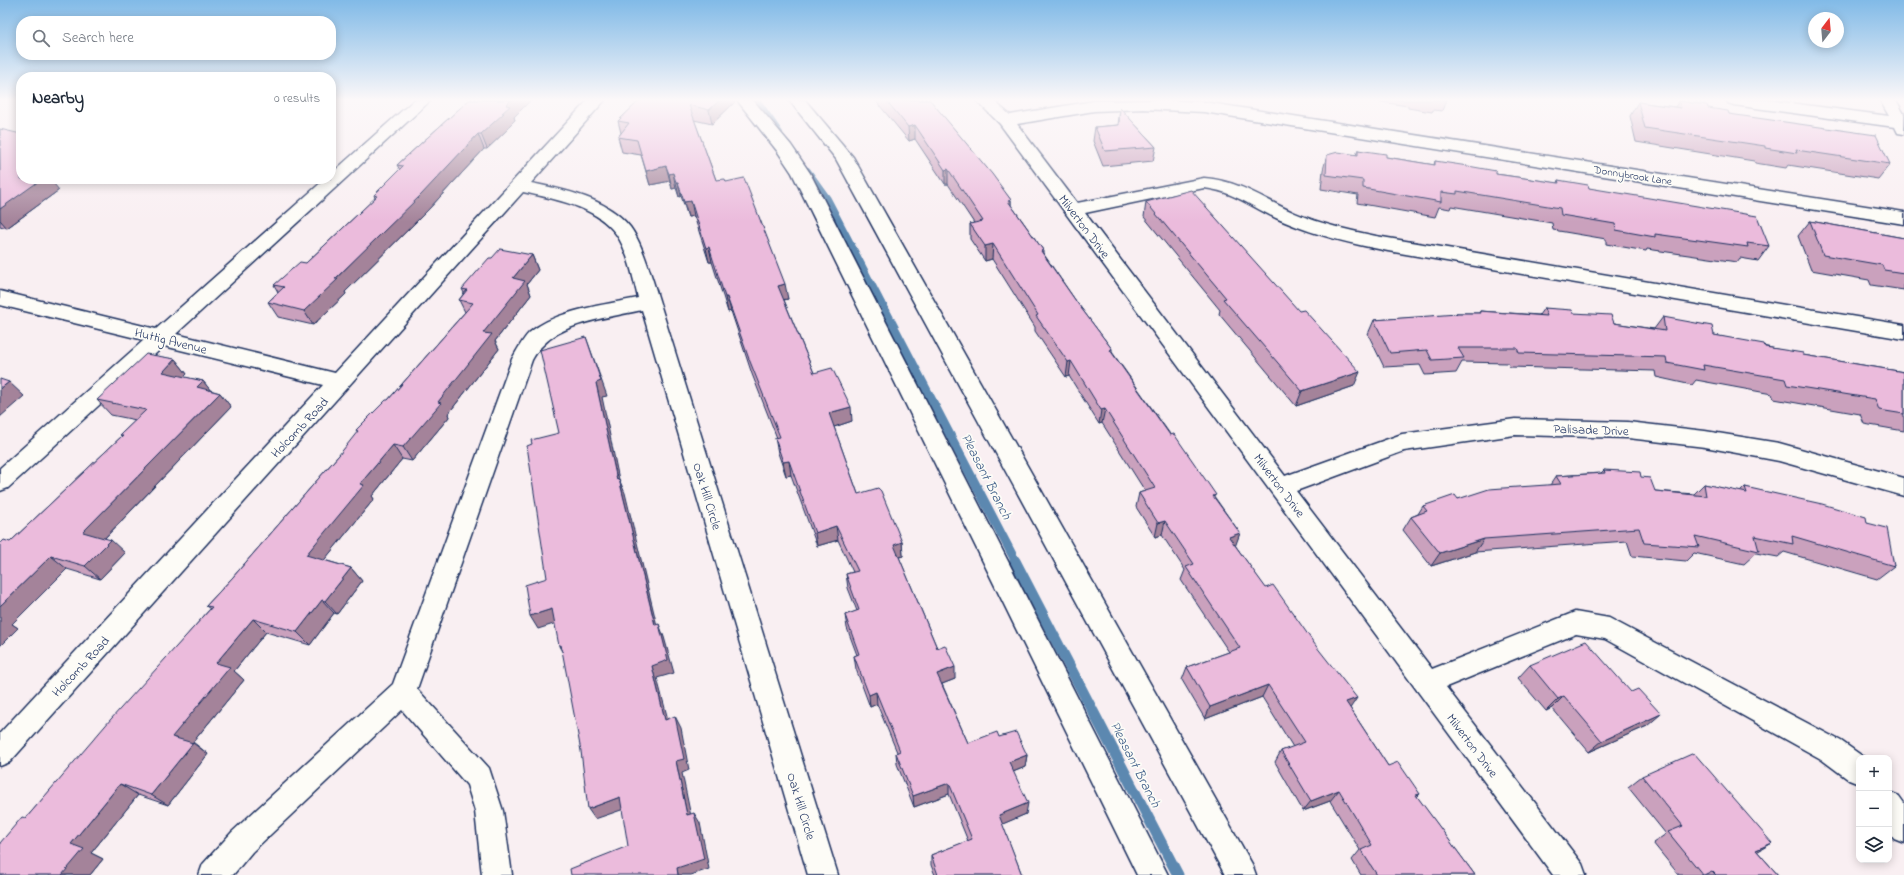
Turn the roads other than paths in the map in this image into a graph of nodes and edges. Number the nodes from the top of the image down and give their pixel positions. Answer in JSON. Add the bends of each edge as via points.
{"nodes":[{"id":1,"x":378,"y":141,"type":"edge"},
{"id":2,"x":559,"y":141,"type":"edge"},
{"id":3,"x":778,"y":141,"type":"edge"},
{"id":4,"x":830,"y":141,"type":"edge"},
{"id":5,"x":1021,"y":141,"type":"edge"},
{"id":6,"x":1417,"y":141,"type":"edge"},
{"id":7,"x":336,"y":178,"type":"edge"},
{"id":8,"x":330,"y":184,"type":"edge"},
{"id":9,"x":518,"y":186,"type":"junction"},
{"id":10,"x":1072,"y":210,"type":"junction"},
{"id":11,"x":1904,"y":218,"type":"edge"},
{"id":12,"x":0,"y":298,"type":"edge"},
{"id":13,"x":649,"y":302,"type":"junction"},
{"id":14,"x":1904,"y":332,"type":"edge"},
{"id":15,"x":159,"y":338,"type":"junction"},
{"id":16,"x":341,"y":382,"type":"junction"},
{"id":17,"x":0,"y":482,"type":"edge"},
{"id":18,"x":1281,"y":487,"type":"junction"},
{"id":19,"x":1904,"y":487,"type":"edge"},
{"id":20,"x":1427,"y":683,"type":"junction"},
{"id":21,"x":403,"y":692,"type":"junction"},
{"id":22,"x":0,"y":754,"type":"edge"},
{"id":23,"x":1856,"y":768,"type":"edge"},
{"id":24,"x":1892,"y":811,"type":"edge"},
{"id":25,"x":1904,"y":829,"type":"edge"},
{"id":26,"x":214,"y":875,"type":"edge"},
{"id":27,"x":497,"y":875,"type":"edge"},
{"id":28,"x":823,"y":875,"type":"edge"},
{"id":29,"x":1153,"y":875,"type":"edge"},
{"id":30,"x":1241,"y":875,"type":"edge"},
{"id":31,"x":1571,"y":875,"type":"edge"}],
"edges":[{"from":1,"to":7,"type":"street"},
{"from":2,"to":9,"type":"street","name":"Holcomb Road"},
{"from":3,"to":29,"type":"street","via":[[801,173]]},
{"from":4,"to":30,"type":"street","via":[[844,158]]},
{"from":5,"to":10,"type":"street","name":"Milverton Drive"},
{"from":6,"to":11,"type":"street","name":"Donnybrook Lane"},
{"from":8,"to":15,"type":"street"},
{"from":9,"to":13,"type":"street","name":"Oak Hill Circle","via":[[555,194],[606,215],[623,231],[642,270]]},
{"from":9,"to":16,"type":"street","name":"Holcomb Road"},
{"from":10,"to":14,"type":"street","via":[[1204,183],[1219,183],[1316,228],[1388,245]]},
{"from":10,"to":18,"type":"street","name":"Milverton Drive"},
{"from":12,"to":15,"type":"street","name":"Huttig Avenue"},
{"from":13,"to":21,"type":"street","via":[[569,321],[549,329],[535,340],[522,359]]},
{"from":13,"to":28,"type":"street","name":"Oak Hill Circle"},
{"from":15,"to":16,"type":"street","name":"Huttig Avenue"},
{"from":15,"to":17,"type":"street"},
{"from":16,"to":22,"type":"street","name":"Holcomb Road"},
{"from":18,"to":19,"type":"street","name":"Palisade Drive","via":[[1402,443],[1515,427],[1628,430],[1705,439],[1779,452]]},
{"from":18,"to":20,"type":"street","name":"Milverton Drive"},
{"from":20,"to":23,"type":"street","via":[[1575,623],[1610,628],[1830,750]]},
{"from":20,"to":31,"type":"street","name":"Milverton Drive"},
{"from":21,"to":26,"type":"street","via":[[242,842]]},
{"from":21,"to":27,"type":"street","via":[[479,778],[490,811]]},
{"from":24,"to":25,"type":"street"}]}
